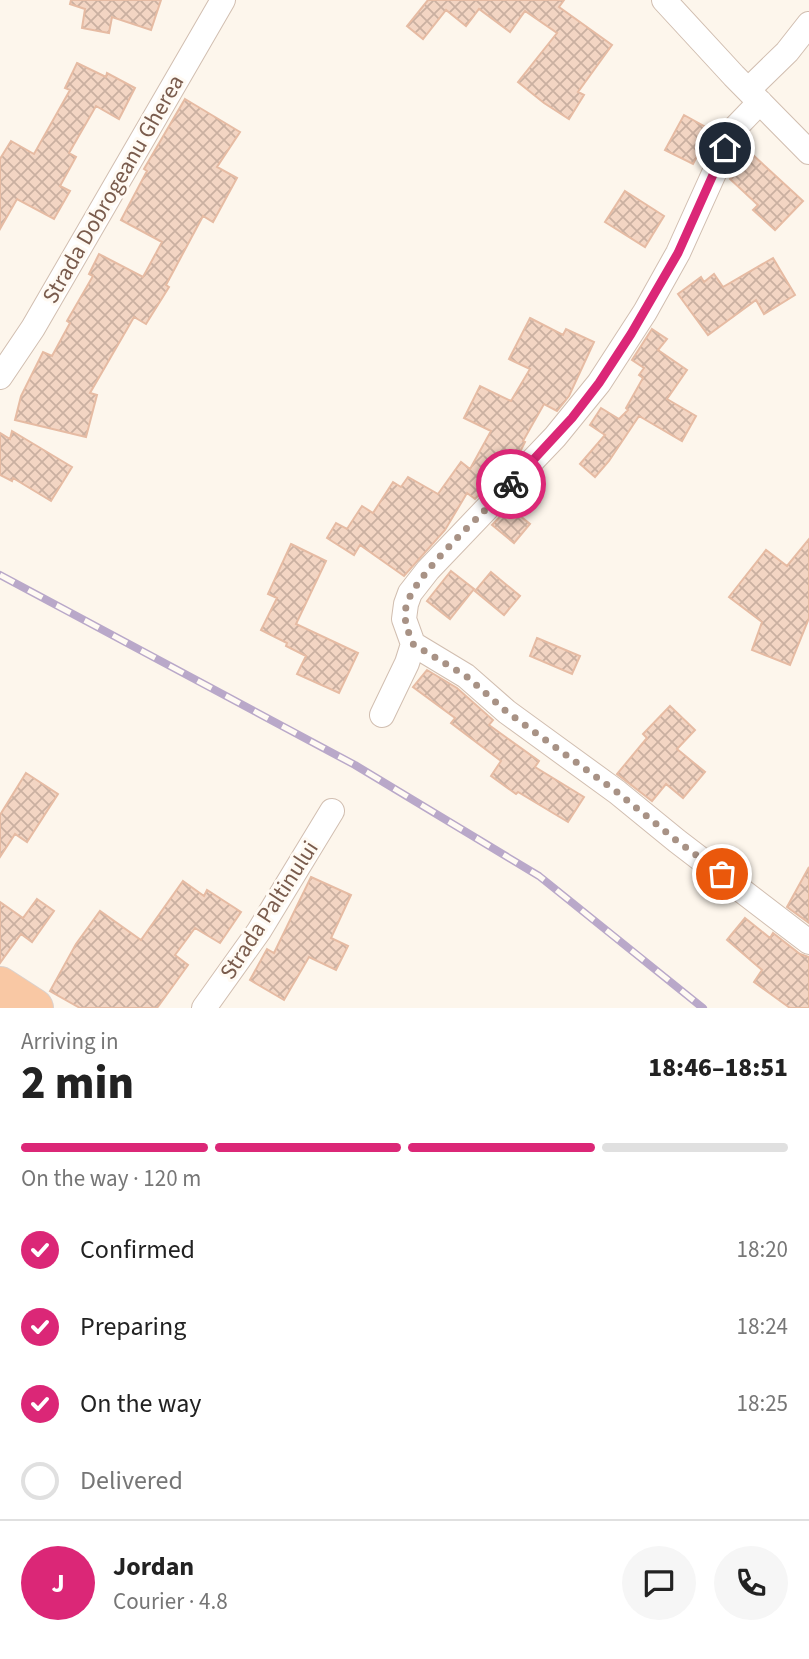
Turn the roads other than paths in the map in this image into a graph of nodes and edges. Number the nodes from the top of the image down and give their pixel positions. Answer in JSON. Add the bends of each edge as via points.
{"nodes":[{"id":1,"x":223,"y":0,"type":"edge"},
{"id":2,"x":664,"y":0,"type":"edge"},
{"id":3,"x":809,"y":24,"type":"edge"},
{"id":4,"x":754,"y":96,"type":"junction"},
{"id":5,"x":809,"y":152,"type":"edge"},
{"id":6,"x":0,"y":377,"type":"edge"},
{"id":7,"x":413,"y":644,"type":"junction"},
{"id":8,"x":382,"y":715,"type":"dead end"},
{"id":9,"x":332,"y":811,"type":"dead end"},
{"id":10,"x":809,"y":942,"type":"edge"},
{"id":11,"x":0,"y":986,"type":"edge"},
{"id":12,"x":34,"y":1008,"type":"edge"},
{"id":13,"x":204,"y":1008,"type":"edge"}],
"edges":[{"from":1,"to":6,"type":"street","name":"Strada Dobrogeanu Gherea"},
{"from":2,"to":4,"type":"street"},
{"from":3,"to":4,"type":"street"},
{"from":4,"to":5,"type":"street"},
{"from":4,"to":7,"type":"street","via":[[734,129],[678,253],[599,383],[410,593],[404,619]]},
{"from":7,"to":8,"type":"street"},
{"from":7,"to":10,"type":"street","via":[[466,676]]},
{"from":9,"to":13,"type":"street","name":"Strada Paltinului","via":[[259,931]]},
{"from":11,"to":12,"type":"highway"}]}
